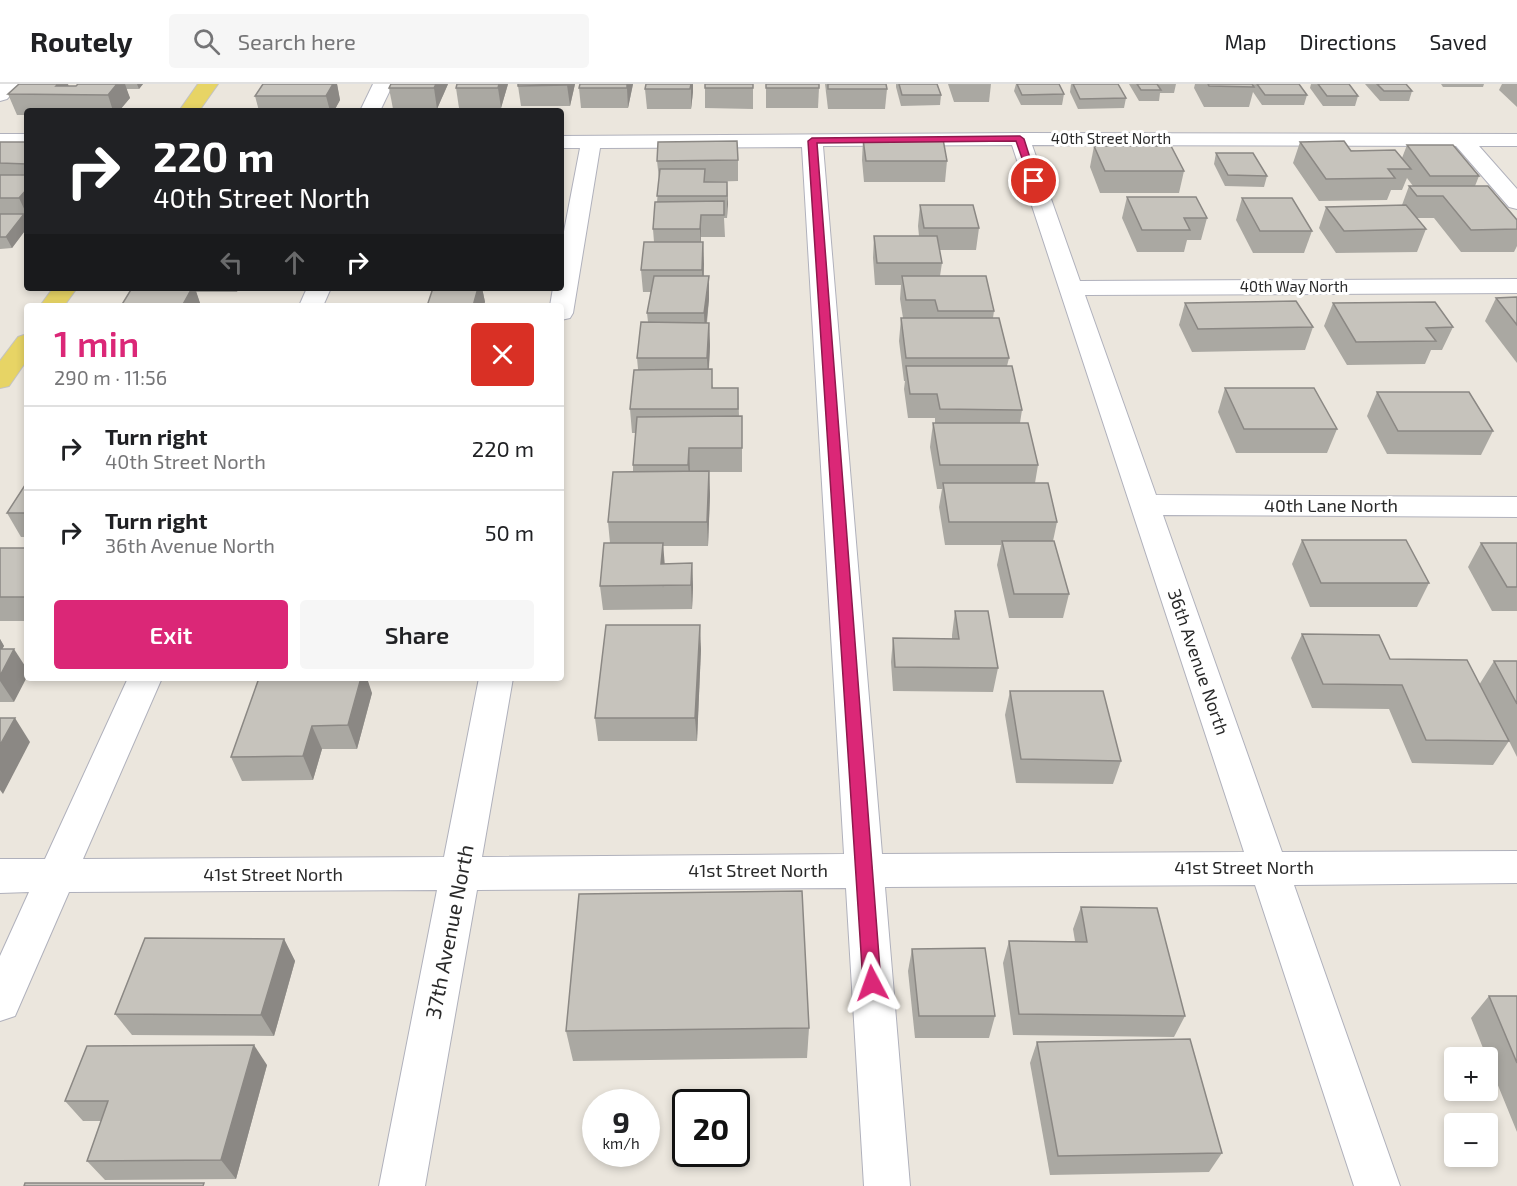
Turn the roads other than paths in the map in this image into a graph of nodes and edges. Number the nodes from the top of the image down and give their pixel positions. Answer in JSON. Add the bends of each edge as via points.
{"nodes":[{"id":1,"x":11,"y":84,"type":"edge"},
{"id":2,"x":208,"y":84,"type":"edge"},
{"id":3,"x":383,"y":84,"type":"edge"},
{"id":4,"x":0,"y":95,"type":"edge"},
{"id":5,"x":191,"y":108,"type":"edge"},
{"id":6,"x":371,"y":108,"type":"edge"},
{"id":7,"x":1020,"y":139,"type":"junction"},
{"id":8,"x":0,"y":140,"type":"edge"},
{"id":9,"x":24,"y":140,"type":"edge"},
{"id":10,"x":1462,"y":140,"type":"junction"},
{"id":11,"x":1517,"y":140,"type":"edge"},
{"id":12,"x":812,"y":141,"type":"junction"},
{"id":13,"x":564,"y":142,"type":"edge"},
{"id":14,"x":591,"y":142,"type":"junction"},
{"id":15,"x":1517,"y":202,"type":"edge"},
{"id":16,"x":1517,"y":286,"type":"edge"},
{"id":17,"x":1071,"y":288,"type":"junction"},
{"id":18,"x":563,"y":303,"type":"edge"},
{"id":19,"x":24,"y":346,"type":"edge"},
{"id":20,"x":0,"y":380,"type":"edge"},
{"id":21,"x":1145,"y":505,"type":"junction"},
{"id":22,"x":1517,"y":507,"type":"edge"},
{"id":23,"x":145,"y":681,"type":"edge"},
{"id":24,"x":495,"y":681,"type":"edge"},
{"id":25,"x":1517,"y":867,"type":"edge"},
{"id":26,"x":1269,"y":868,"type":"junction"},
{"id":27,"x":864,"y":870,"type":"junction"},
{"id":28,"x":461,"y":874,"type":"junction"},
{"id":29,"x":0,"y":876,"type":"edge"},
{"id":30,"x":57,"y":876,"type":"junction"},
{"id":31,"x":0,"y":1002,"type":"edge"},
{"id":32,"x":402,"y":1186,"type":"edge"},
{"id":33,"x":887,"y":1186,"type":"edge"},
{"id":34,"x":1377,"y":1186,"type":"edge"}],
"edges":[{"from":1,"to":4,"type":"street"},
{"from":2,"to":5,"type":"main road"},
{"from":3,"to":6,"type":"street"},
{"from":7,"to":10,"type":"street","name":"40th Street North"},
{"from":7,"to":12,"type":"street","name":"40th Street North"},
{"from":7,"to":17,"type":"street","name":"36th Avenue North"},
{"from":8,"to":9,"type":"street"},
{"from":10,"to":11,"type":"street","name":"40th Street North"},
{"from":10,"to":15,"type":"street"},
{"from":12,"to":14,"type":"street","name":"40th Street North"},
{"from":12,"to":27,"type":"street"},
{"from":13,"to":14,"type":"street","name":"40th Street North"},
{"from":14,"to":18,"type":"street"},
{"from":16,"to":17,"type":"street","name":"40th Way North"},
{"from":17,"to":21,"type":"street","name":"36th Avenue North"},
{"from":19,"to":20,"type":"main road"},
{"from":21,"to":22,"type":"street","name":"40th Lane North"},
{"from":21,"to":26,"type":"street","name":"36th Avenue North"},
{"from":23,"to":30,"type":"street"},
{"from":24,"to":28,"type":"street","name":"37th Avenue North"},
{"from":25,"to":26,"type":"street","name":"41st Street North"},
{"from":26,"to":27,"type":"street","name":"41st Street North"},
{"from":26,"to":34,"type":"street","name":"36th Avenue North"},
{"from":27,"to":28,"type":"street","name":"41st Street North"},
{"from":27,"to":33,"type":"street"},
{"from":28,"to":30,"type":"street","name":"41st Street North"},
{"from":28,"to":32,"type":"street","name":"37th Avenue North"},
{"from":29,"to":30,"type":"street","name":"41st Street North"},
{"from":30,"to":31,"type":"street"}]}
